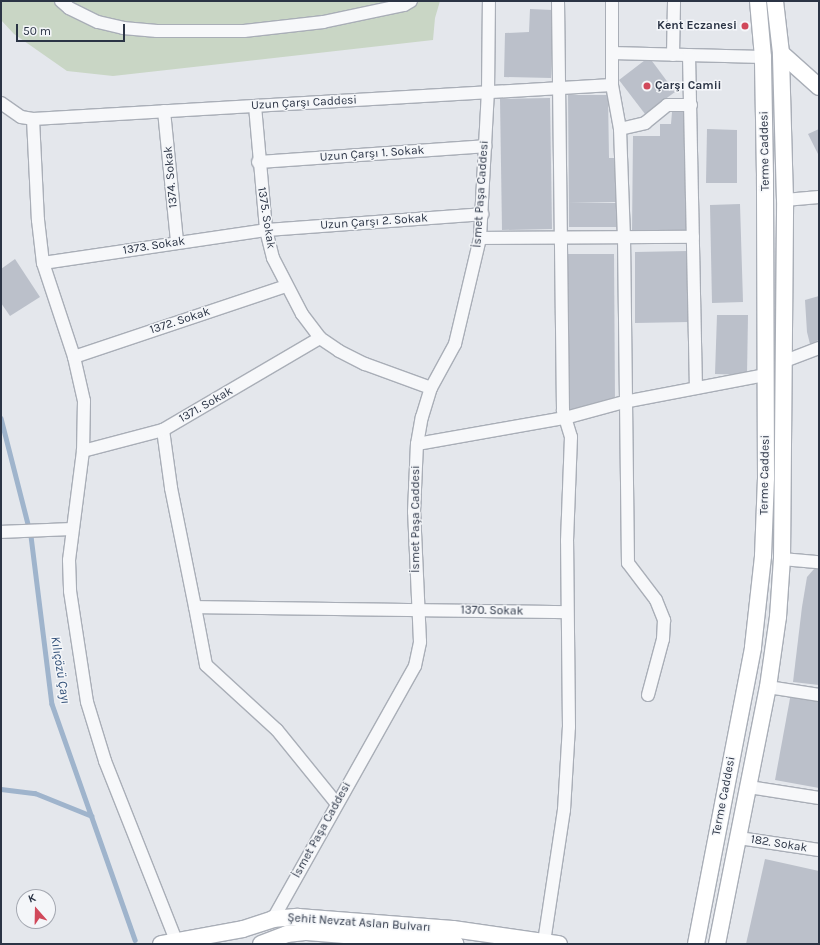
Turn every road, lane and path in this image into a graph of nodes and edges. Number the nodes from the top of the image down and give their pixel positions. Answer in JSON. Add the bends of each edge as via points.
{"nodes":[{"id":1,"x":61,"y":1,"type":"edge"},
{"id":2,"x":411,"y":1,"type":"edge"},
{"id":3,"x":489,"y":1,"type":"edge"},
{"id":4,"x":558,"y":1,"type":"edge"},
{"id":5,"x":612,"y":1,"type":"edge"},
{"id":6,"x":674,"y":1,"type":"edge"},
{"id":7,"x":758,"y":1,"type":"edge"},
{"id":8,"x":775,"y":1,"type":"edge"},
{"id":9,"x":612,"y":53,"type":"junction"},
{"id":10,"x":781,"y":53,"type":"junction"},
{"id":11,"x":673,"y":55,"type":"junction"},
{"id":12,"x":689,"y":56,"type":"junction"},
{"id":13,"x":764,"y":57,"type":"junction"},
{"id":14,"x":612,"y":85,"type":"junction"},
{"id":15,"x":819,"y":87,"type":"edge"},
{"id":16,"x":559,"y":88,"type":"junction"},
{"id":17,"x":488,"y":92,"type":"junction"},
{"id":18,"x":690,"y":105,"type":"junction"},
{"id":19,"x":255,"y":106,"type":"junction"},
{"id":20,"x":4,"y":109,"type":"edge"},
{"id":21,"x":164,"y":111,"type":"junction"},
{"id":22,"x":33,"y":119,"type":"junction"},
{"id":23,"x":620,"y":129,"type":"junction"},
{"id":24,"x":485,"y":146,"type":"junction"},
{"id":25,"x":258,"y":162,"type":"junction"},
{"id":26,"x":819,"y":197,"type":"edge"},
{"id":27,"x":785,"y":200,"type":"junction"},
{"id":28,"x":482,"y":214,"type":"junction"},
{"id":29,"x":266,"y":230,"type":"junction"},
{"id":30,"x":560,"y":237,"type":"junction"},
{"id":31,"x":624,"y":237,"type":"junction"},
{"id":32,"x":693,"y":237,"type":"junction"},
{"id":33,"x":480,"y":238,"type":"junction"},
{"id":34,"x":177,"y":242,"type":"junction"},
{"id":35,"x":43,"y":263,"type":"junction"},
{"id":36,"x":286,"y":286,"type":"junction"},
{"id":37,"x":320,"y":338,"type":"junction"},
{"id":38,"x":819,"y":348,"type":"edge"},
{"id":39,"x":74,"y":356,"type":"junction"},
{"id":40,"x":785,"y":361,"type":"junction"},
{"id":41,"x":766,"y":375,"type":"junction"},
{"id":42,"x":431,"y":388,"type":"junction"},
{"id":43,"x":696,"y":388,"type":"junction"},
{"id":44,"x":624,"y":402,"type":"junction"},
{"id":45,"x":565,"y":418,"type":"junction"},
{"id":46,"x":163,"y":430,"type":"junction"},
{"id":47,"x":417,"y":444,"type":"junction"},
{"id":48,"x":82,"y":451,"type":"junction"},
{"id":49,"x":72,"y":528,"type":"junction"},
{"id":50,"x":4,"y":532,"type":"edge"},
{"id":51,"x":782,"y":559,"type":"junction"},
{"id":52,"x":819,"y":562,"type":"edge"},
{"id":53,"x":195,"y":607,"type":"junction"},
{"id":54,"x":418,"y":610,"type":"junction"},
{"id":55,"x":566,"y":612,"type":"junction"},
{"id":56,"x":768,"y":688,"type":"junction"},
{"id":57,"x":648,"y":695,"type":"dead end"},
{"id":58,"x":819,"y":695,"type":"edge"},
{"id":59,"x":749,"y":787,"type":"junction"},
{"id":60,"x":819,"y":798,"type":"edge"},
{"id":61,"x":337,"y":804,"type":"junction"},
{"id":62,"x":739,"y":838,"type":"junction"},
{"id":63,"x":819,"y":850,"type":"edge"},
{"id":64,"x":273,"y":919,"type":"junction"},
{"id":65,"x":242,"y":936,"type":"edge"},
{"id":66,"x":171,"y":943,"type":"edge"},
{"id":67,"x":552,"y":943,"type":"edge"},
{"id":68,"x":261,"y":944,"type":"edge"},
{"id":69,"x":456,"y":944,"type":"edge"},
{"id":70,"x":696,"y":944,"type":"edge"},
{"id":71,"x":717,"y":944,"type":"edge"}],
"edges":[{"from":1,"to":2,"type":"street","via":[[69,8],[98,22],[157,32],[244,31],[323,22],[404,5]]},
{"from":3,"to":17,"type":"street","name":"İsmet Paşa Caddesi"},
{"from":4,"to":16,"type":"street"},
{"from":5,"to":9,"type":"street"},
{"from":6,"to":11,"type":"street"},
{"from":7,"to":13,"type":"main road","name":"Terme Caddesi"},
{"from":8,"to":10,"type":"main road","name":"Terme Caddesi"},
{"from":9,"to":11,"type":"street"},
{"from":9,"to":14,"type":"street"},
{"from":10,"to":15,"type":"main road"},
{"from":10,"to":27,"type":"main road","name":"Terme Caddesi"},
{"from":11,"to":12,"type":"street"},
{"from":12,"to":13,"type":"street"},
{"from":12,"to":18,"type":"street"},
{"from":13,"to":41,"type":"main road","name":"Terme Caddesi"},
{"from":14,"to":16,"type":"street","name":"Uzun Çarşı Caddesi"},
{"from":14,"to":23,"type":"street"},
{"from":16,"to":17,"type":"street","name":"Uzun Çarşı Caddesi"},
{"from":16,"to":30,"type":"street"},
{"from":17,"to":19,"type":"street","name":"Uzun Çarşı Caddesi"},
{"from":17,"to":24,"type":"street","name":"İsmet Paşa Caddesi"},
{"from":18,"to":23,"type":"street","via":[[667,105],[645,123]]},
{"from":18,"to":32,"type":"street"},
{"from":19,"to":21,"type":"street","name":"Uzun Çarşı Caddesi"},
{"from":19,"to":25,"type":"street","name":"1375. Sokak"},
{"from":20,"to":22,"type":"street","name":"Uzun Çarşı Caddesi","via":[[21,117]]},
{"from":21,"to":22,"type":"street","name":"Uzun Çarşı Caddesi"},
{"from":21,"to":34,"type":"street","name":"1374. Sokak"},
{"from":22,"to":35,"type":"street","via":[[38,220]]},
{"from":23,"to":31,"type":"street"},
{"from":24,"to":25,"type":"street","name":"Uzun Çarşı 1. Sokak"},
{"from":24,"to":28,"type":"street","name":"İsmet Paşa Caddesi"},
{"from":25,"to":29,"type":"street","name":"1375. Sokak"},
{"from":26,"to":27,"type":"street"},
{"from":27,"to":40,"type":"main road","name":"Terme Caddesi"},
{"from":28,"to":29,"type":"street","name":"Uzun Çarşı 2. Sokak"},
{"from":28,"to":33,"type":"street","name":"İsmet Paşa Caddesi"},
{"from":29,"to":34,"type":"street","name":"1373. Sokak"},
{"from":29,"to":36,"type":"street","name":"1375. Sokak"},
{"from":30,"to":31,"type":"street"},
{"from":30,"to":33,"type":"street"},
{"from":30,"to":45,"type":"street"},
{"from":31,"to":32,"type":"street"},
{"from":31,"to":44,"type":"street"},
{"from":32,"to":43,"type":"street"},
{"from":33,"to":42,"type":"street","name":"İsmet Paşa Caddesi","via":[[455,344]]},
{"from":34,"to":35,"type":"street","name":"1373. Sokak"},
{"from":35,"to":39,"type":"street"},
{"from":36,"to":37,"type":"street","name":"1375. Sokak"},
{"from":36,"to":39,"type":"street","name":"1372. Sokak"},
{"from":37,"to":42,"type":"street","name":"1375. Sokak","via":[[365,364]]},
{"from":37,"to":46,"type":"street","name":"1371. Sokak"},
{"from":38,"to":40,"type":"street"},
{"from":39,"to":48,"type":"street","via":[[84,401]]},
{"from":40,"to":51,"type":"main road","name":"Terme Caddesi"},
{"from":41,"to":43,"type":"street"},
{"from":41,"to":70,"type":"main road","name":"Terme Caddesi","via":[[766,485],[757,619]]},
{"from":42,"to":47,"type":"street","name":"İsmet Paşa Caddesi"},
{"from":43,"to":44,"type":"street"},
{"from":44,"to":45,"type":"street"},
{"from":44,"to":57,"type":"street","via":[[628,564],[656,600],[664,620],[664,638]]},
{"from":45,"to":47,"type":"street"},
{"from":45,"to":55,"type":"street","via":[[572,436]]},
{"from":46,"to":48,"type":"street","name":"1371. Sokak"},
{"from":46,"to":53,"type":"street","via":[[170,488]]},
{"from":47,"to":54,"type":"street","name":"İsmet Paşa Caddesi","via":[[414,512]]},
{"from":48,"to":49,"type":"street"},
{"from":49,"to":50,"type":"street"},
{"from":49,"to":66,"type":"street","via":[[70,591],[87,702],[104,761]]},
{"from":51,"to":52,"type":"street"},
{"from":51,"to":56,"type":"main road","name":"Terme Caddesi","via":[[777,625]]},
{"from":53,"to":54,"type":"street","name":"1370. Sokak"},
{"from":53,"to":61,"type":"street","via":[[206,666],[277,730]]},
{"from":54,"to":55,"type":"street","name":"1370. Sokak"},
{"from":54,"to":61,"type":"street","name":"İsmet Paşa Caddesi","via":[[420,642],[415,666]]},
{"from":55,"to":67,"type":"street","via":[[569,727]]},
{"from":56,"to":58,"type":"street"},
{"from":56,"to":59,"type":"main road","name":"Terme Caddesi"},
{"from":59,"to":60,"type":"street"},
{"from":59,"to":62,"type":"main road","name":"Terme Caddesi"},
{"from":61,"to":64,"type":"street","name":"İsmet Paşa Caddesi"},
{"from":62,"to":63,"type":"street","name":"182. Sokak"},
{"from":62,"to":71,"type":"main road","name":"Terme Caddesi"},
{"from":64,"to":65,"type":"main road","name":"Şehit Nevzat Aslan Bulvarı"},
{"from":64,"to":67,"type":"main road","name":"Şehit Nevzat Aslan Bulvarı","via":[[298,917],[453,929]]},
{"from":65,"to":66,"type":"main road","name":"Şehit Nevzat Aslan Bulvarı"},
{"from":68,"to":69,"type":"main road","name":"Şehit Nevzat Aslan Bulvarı","via":[[287,934],[307,932]]}]}
